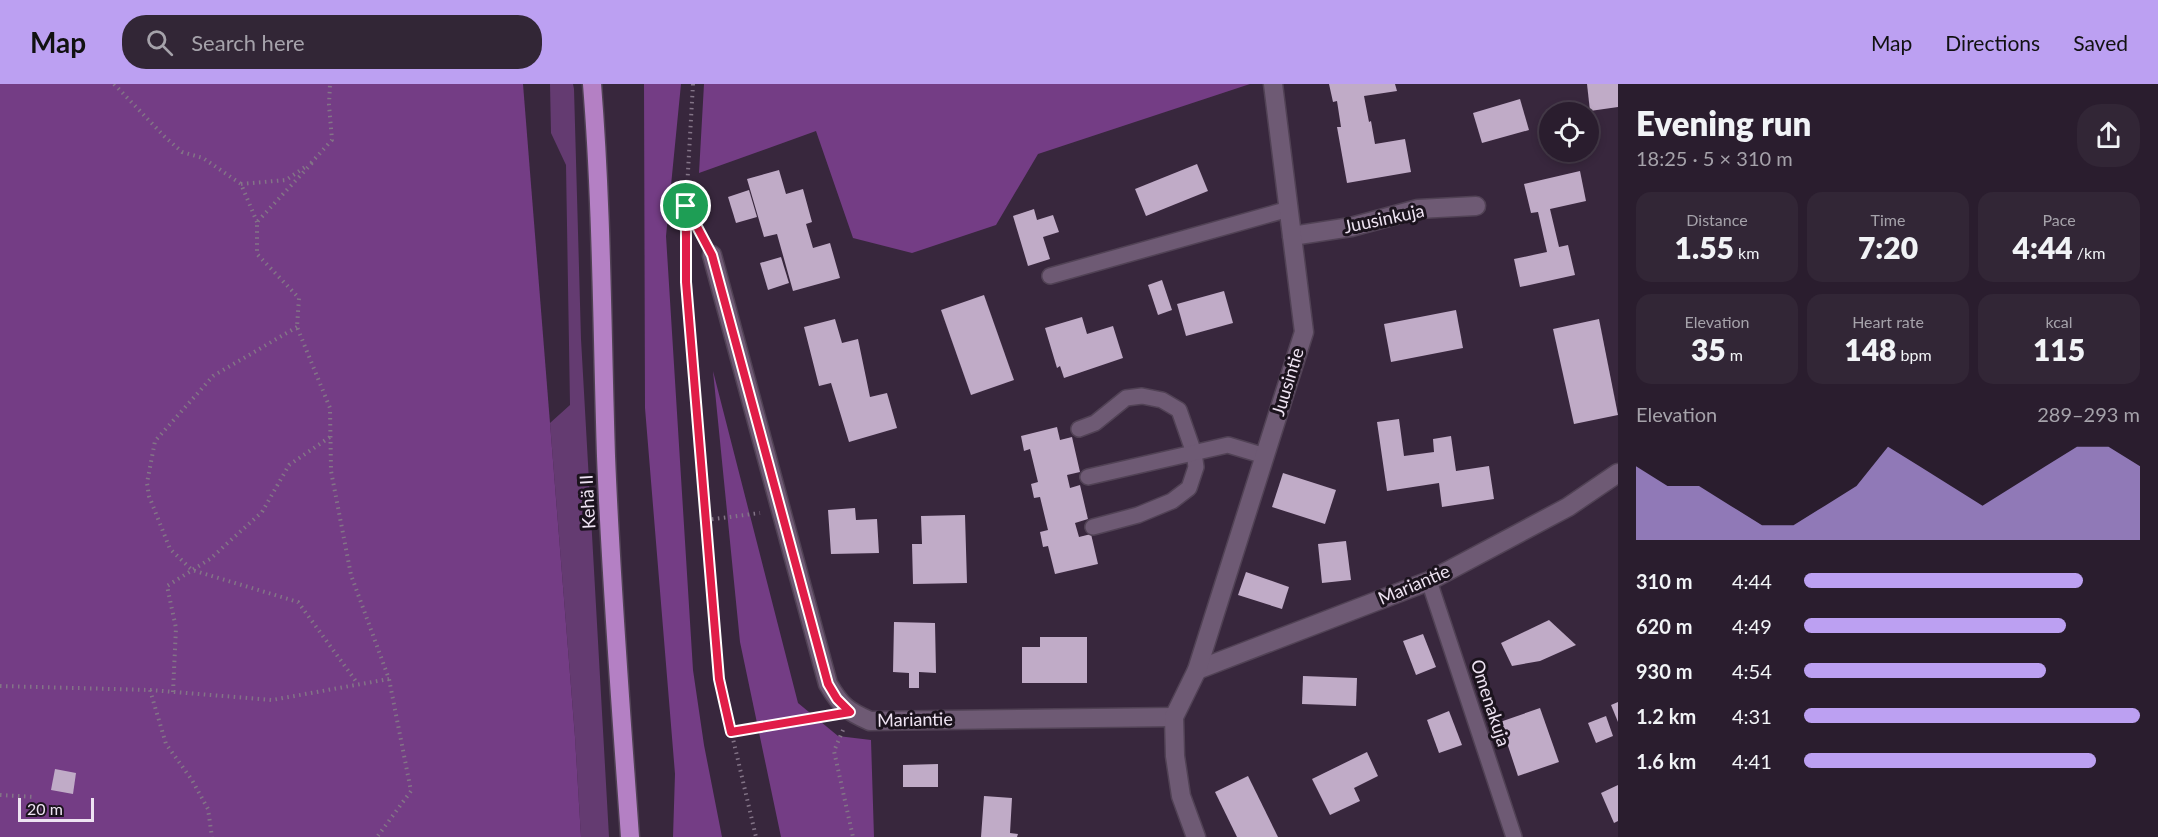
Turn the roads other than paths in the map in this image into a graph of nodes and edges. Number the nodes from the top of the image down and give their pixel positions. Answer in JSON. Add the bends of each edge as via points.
{"nodes":[{"id":1,"x":592,"y":84,"type":"edge"},
{"id":2,"x":604,"y":84,"type":"edge"},
{"id":3,"x":1273,"y":84,"type":"edge"},
{"id":4,"x":598,"y":164,"type":"junction"},
{"id":5,"x":1476,"y":206,"type":"dead end"},
{"id":6,"x":1289,"y":209,"type":"junction"},
{"id":7,"x":1292,"y":236,"type":"junction"},
{"id":8,"x":712,"y":255,"type":"road end"},
{"id":9,"x":1050,"y":276,"type":"dead end"},
{"id":10,"x":1079,"y":429,"type":"dead end"},
{"id":11,"x":1194,"y":453,"type":"junction"},
{"id":12,"x":1265,"y":456,"type":"junction"},
{"id":13,"x":1618,"y":473,"type":"edge"},
{"id":14,"x":1088,"y":477,"type":"dead end"},
{"id":15,"x":1093,"y":527,"type":"dead end"},
{"id":16,"x":1429,"y":581,"type":"junction"},
{"id":17,"x":1197,"y":670,"type":"junction"},
{"id":18,"x":1174,"y":717,"type":"junction"},
{"id":19,"x":630,"y":837,"type":"edge"},
{"id":20,"x":1196,"y":837,"type":"edge"},
{"id":21,"x":1514,"y":837,"type":"edge"}],
"edges":[{"from":1,"to":4,"type":"highway","name":"Kehä II"},
{"from":2,"to":4,"type":"highway","name":"Kehä II"},
{"from":3,"to":6,"type":"street","name":"Juusintie"},
{"from":4,"to":19,"type":"highway","name":"Kehä II","via":[[606,458]]},
{"from":5,"to":7,"type":"street","name":"Juusinkuja","via":[[1418,209],[1351,227]]},
{"from":6,"to":7,"type":"street","name":"Juusintie"},
{"from":6,"to":9,"type":"lane"},
{"from":7,"to":12,"type":"street","name":"Juusintie","via":[[1304,332]]},
{"from":8,"to":18,"type":"street","name":"Mariantie","via":[[828,684],[837,699],[850,712],[870,721]]},
{"from":10,"to":11,"type":"lane","via":[[1095,423],[1126,398],[1162,400],[1179,410]]},
{"from":11,"to":12,"type":"lane","via":[[1228,445]]},
{"from":11,"to":14,"type":"lane"},
{"from":11,"to":15,"type":"lane","via":[[1196,467],[1189,488],[1172,501]]},
{"from":12,"to":17,"type":"street","name":"Juusintie"},
{"from":13,"to":16,"type":"street","name":"Mariantie","via":[[1568,507]]},
{"from":16,"to":17,"type":"street","name":"Mariantie"},
{"from":16,"to":21,"type":"lane","name":"Omenakuja"},
{"from":17,"to":18,"type":"street","name":"Juusintie"},
{"from":18,"to":20,"type":"street","via":[[1181,796]]}]}
